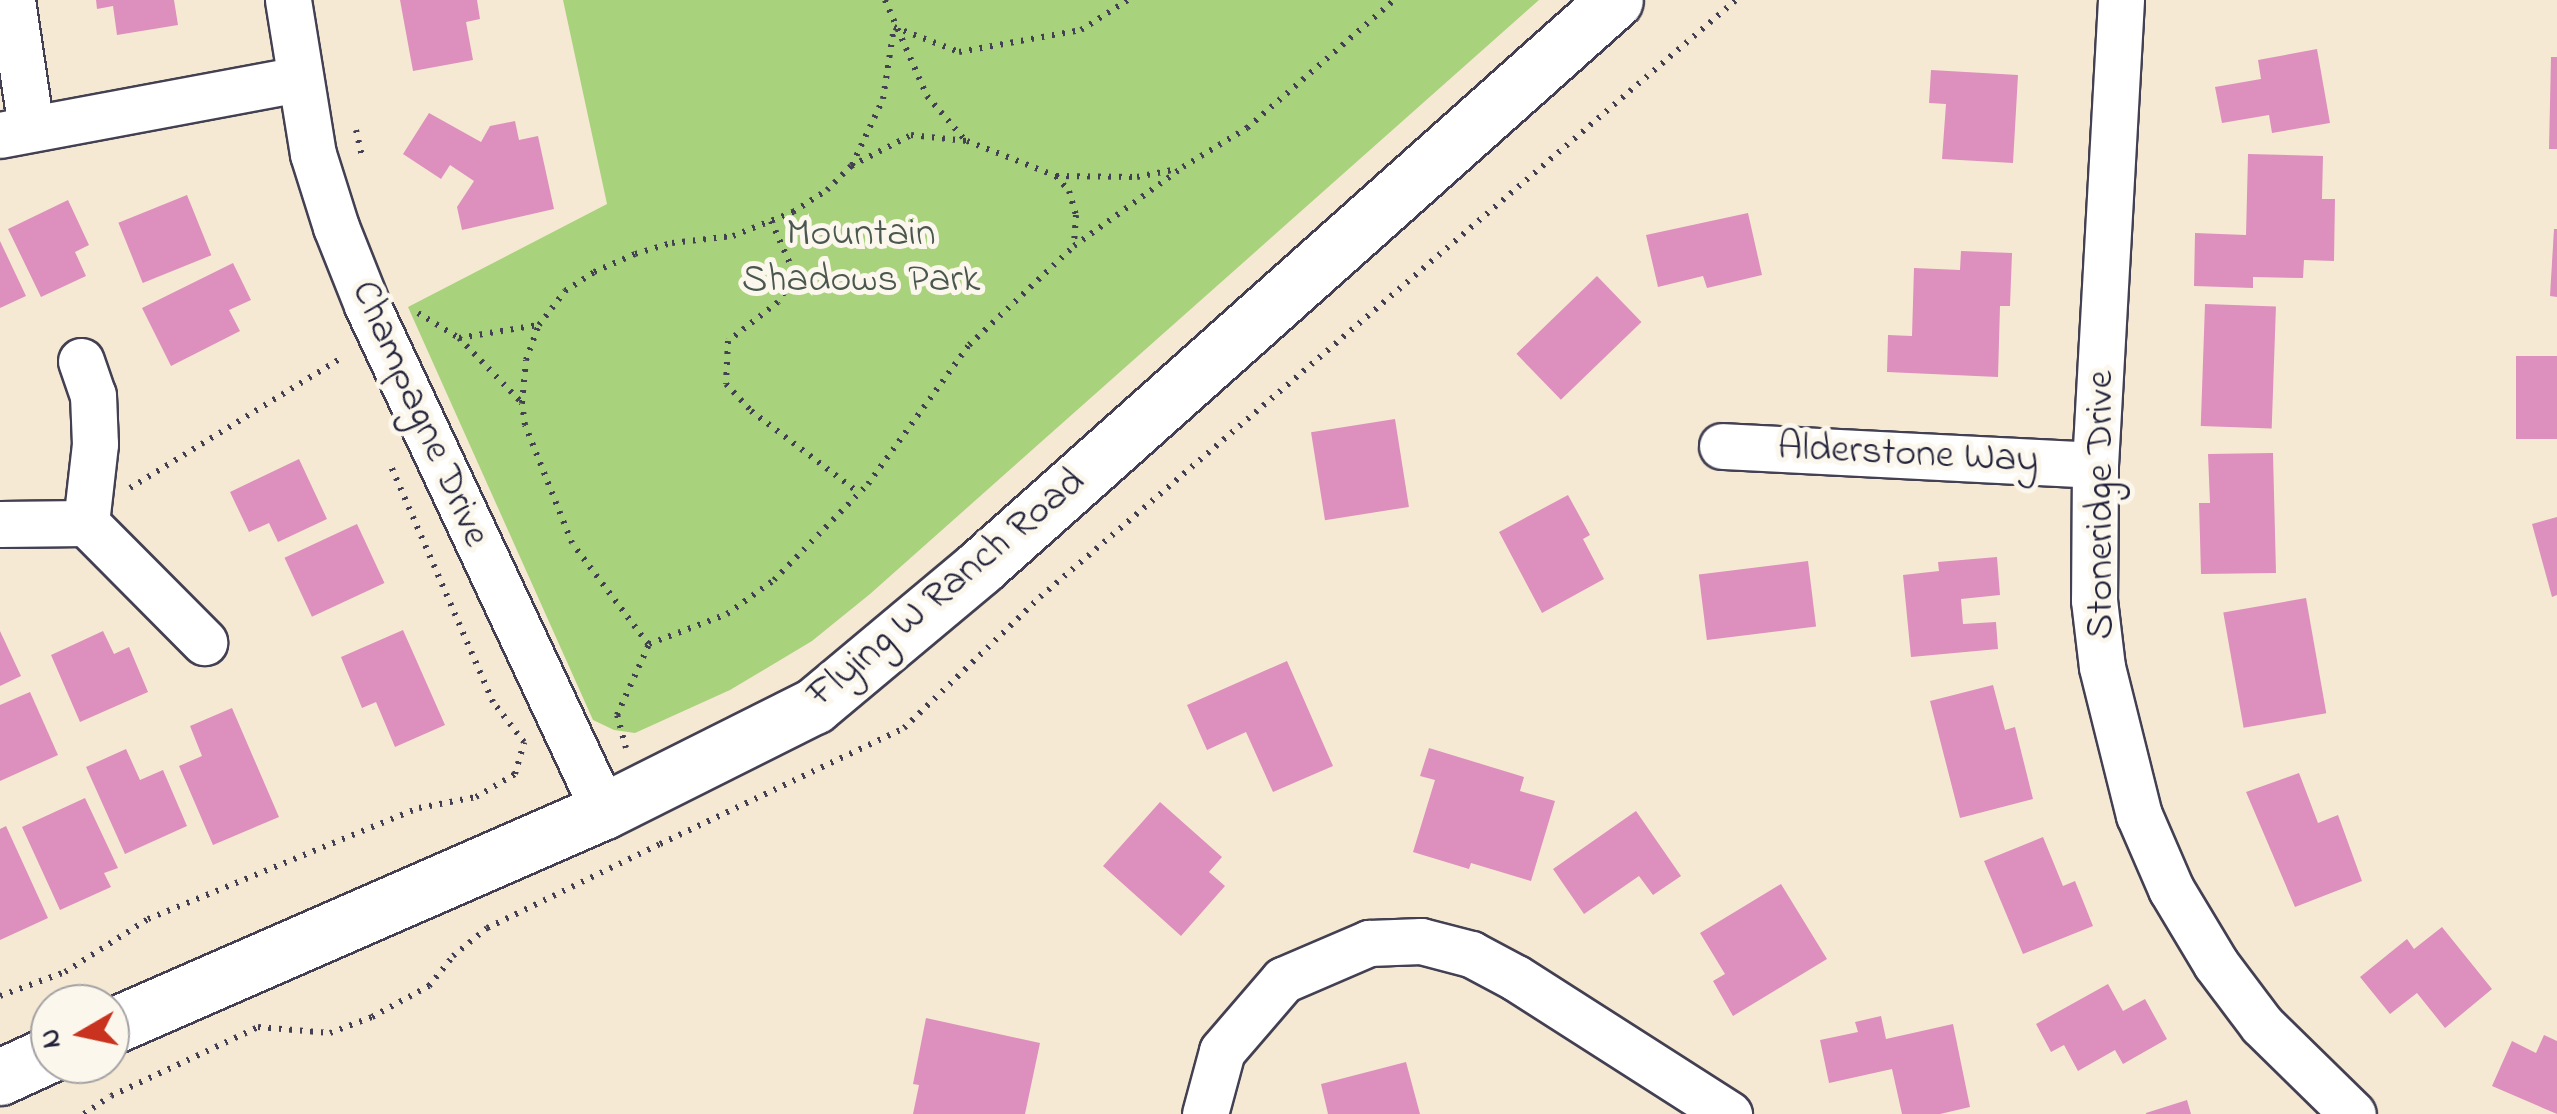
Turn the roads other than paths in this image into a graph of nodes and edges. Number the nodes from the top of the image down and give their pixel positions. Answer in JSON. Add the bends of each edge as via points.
{"nodes":[{"id":1,"x":12,"y":0,"type":"edge"},
{"id":2,"x":288,"y":0,"type":"edge"},
{"id":3,"x":1615,"y":0,"type":"edge"},
{"id":4,"x":2121,"y":0,"type":"edge"},
{"id":5,"x":300,"y":79,"type":"junction"},
{"id":6,"x":16,"y":132,"type":"edge"},
{"id":7,"x":80,"y":361,"type":"dead end"},
{"id":8,"x":1722,"y":446,"type":"dead end"},
{"id":9,"x":2096,"y":464,"type":"junction"},
{"id":10,"x":86,"y":523,"type":"junction"},
{"id":11,"x":0,"y":524,"type":"edge"},
{"id":12,"x":204,"y":642,"type":"dead end"},
{"id":13,"x":604,"y":811,"type":"junction"},
{"id":14,"x":130,"y":1017,"type":"edge"},
{"id":15,"x":30,"y":1063,"type":"edge"},
{"id":16,"x":0,"y":1077,"type":"edge"},
{"id":17,"x":1204,"y":1114,"type":"edge"},
{"id":18,"x":1729,"y":1114,"type":"edge"},
{"id":19,"x":2352,"y":1114,"type":"edge"}],
"edges":[{"from":1,"to":6,"type":"street"},
{"from":2,"to":5,"type":"street","name":"Champagne Drive"},
{"from":3,"to":13,"type":"street","name":"Flying W Ranch Road","via":[[890,646],[814,706]]},
{"from":4,"to":9,"type":"street","name":"Stoneridge Drive"},
{"from":5,"to":6,"type":"street"},
{"from":5,"to":13,"type":"street","name":"Champagne Drive","via":[[314,154],[367,306]]},
{"from":7,"to":10,"type":"street","via":[[93,395]]},
{"from":8,"to":9,"type":"street","name":"Alderstone Way"},
{"from":9,"to":19,"type":"street","name":"Stoneridge Drive","via":[[2094,600],[2102,668],[2139,816],[2171,889],[2216,964],[2262,1025]]},
{"from":10,"to":11,"type":"street"},
{"from":10,"to":12,"type":"street"},
{"from":13,"to":14,"type":"street","name":"Flying W Ranch Road"},
{"from":15,"to":16,"type":"street"},
{"from":17,"to":18,"type":"street","via":[[1222,1051],[1283,980],[1369,943],[1421,941],[1470,954],[1516,978]]}]}
